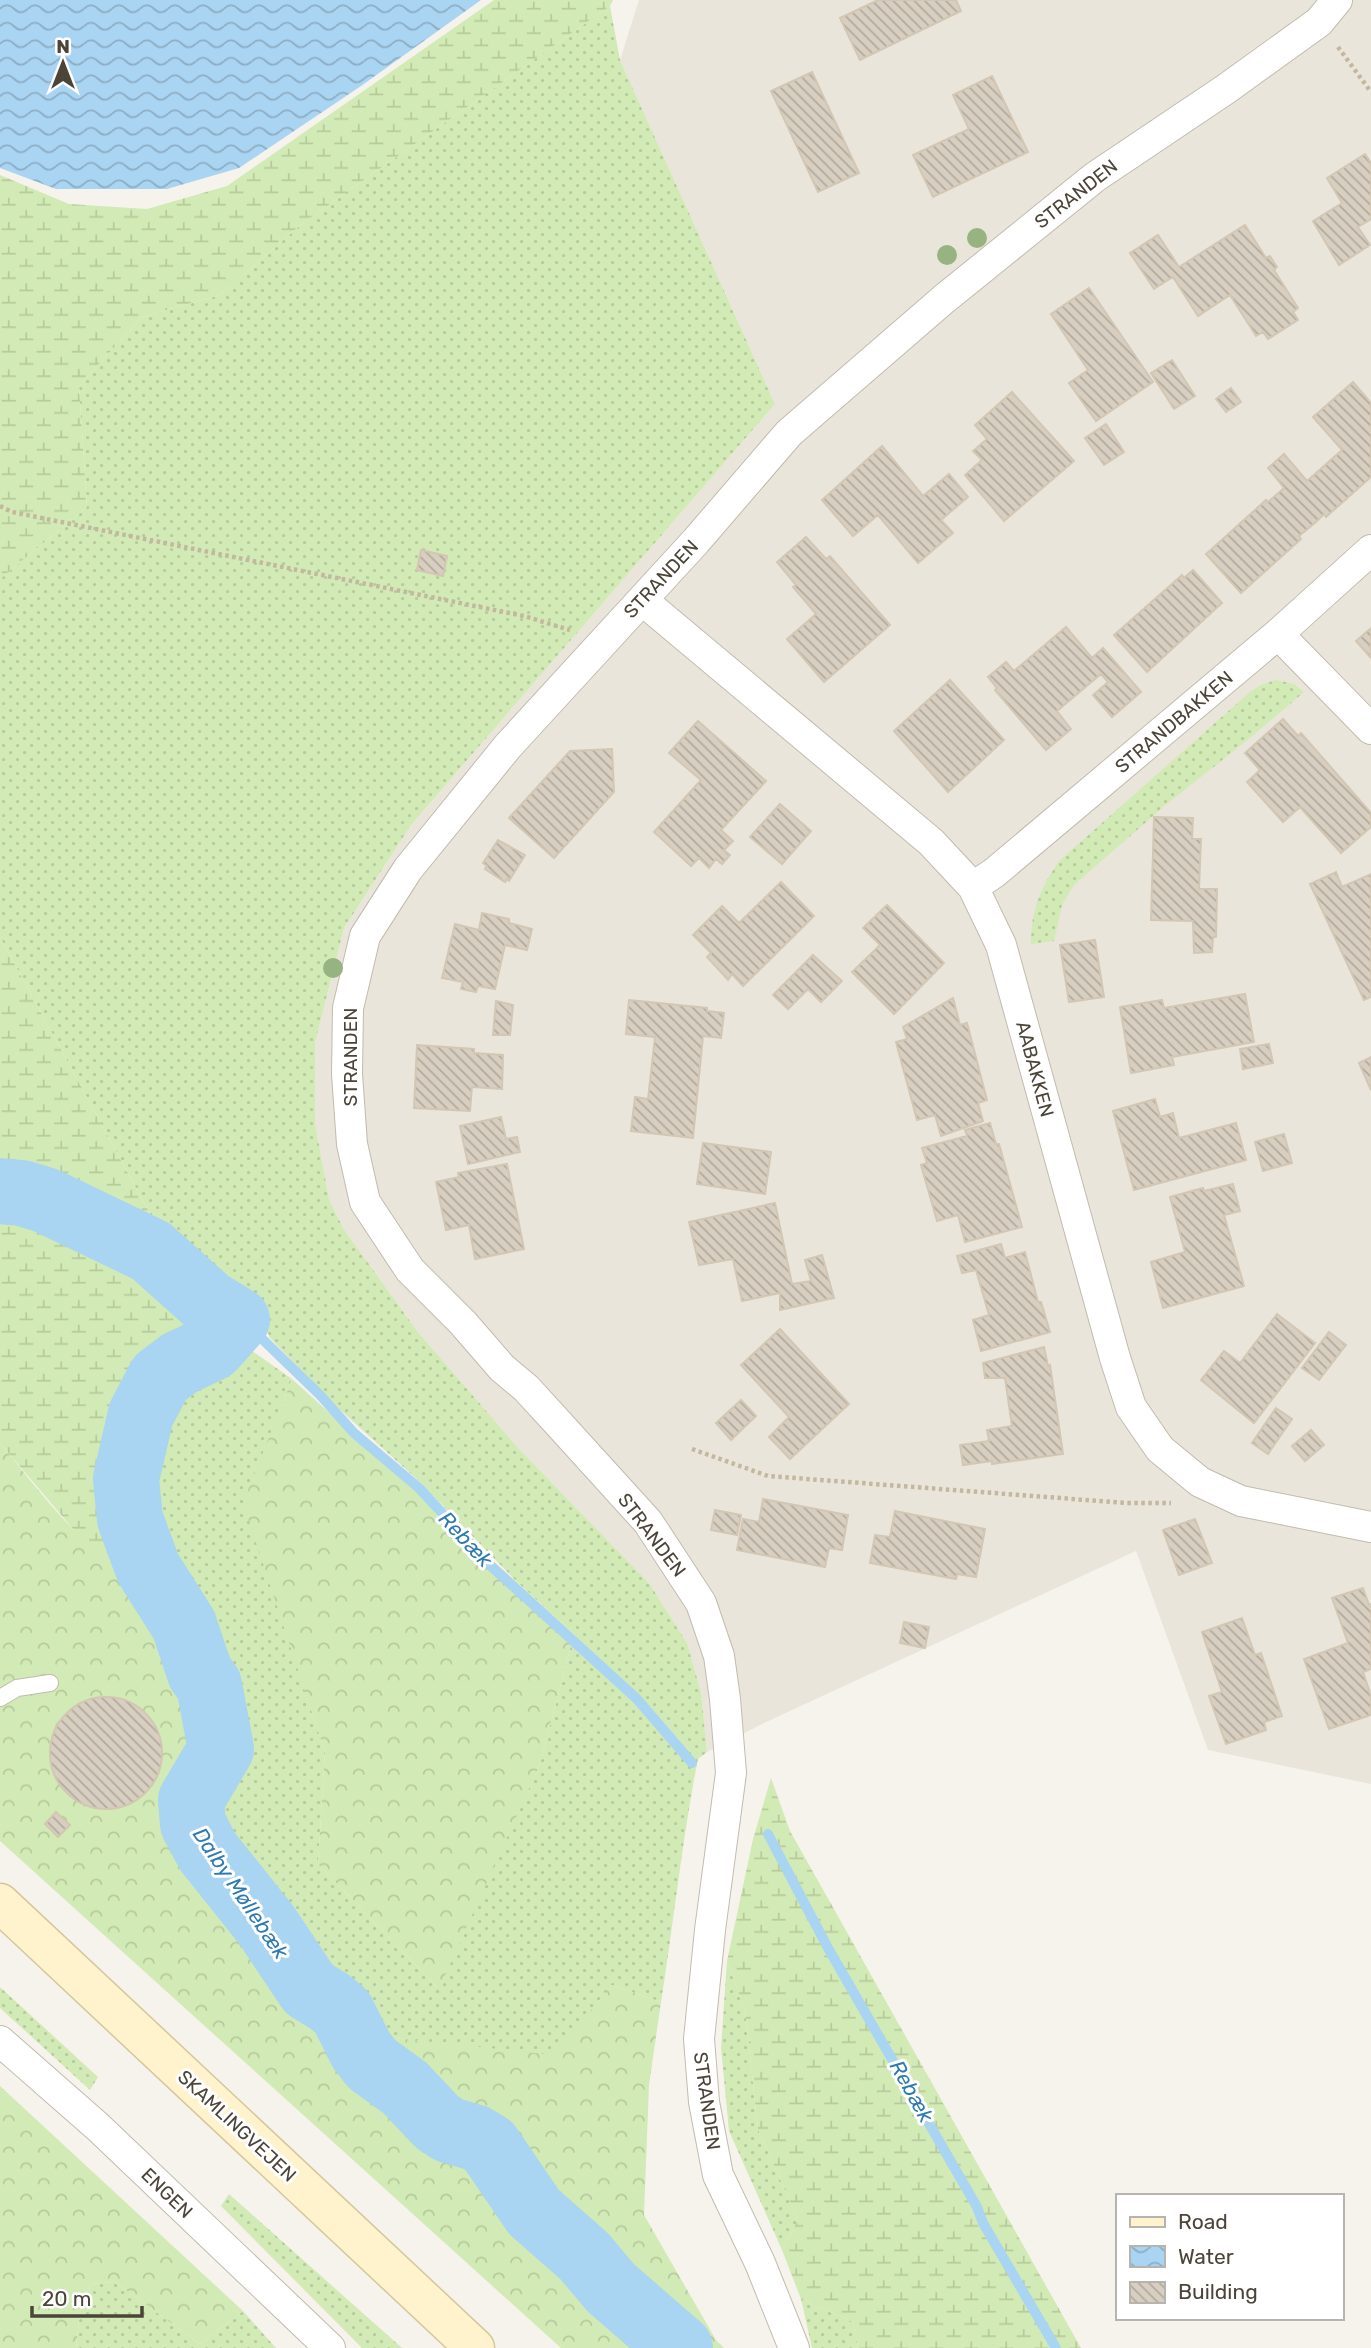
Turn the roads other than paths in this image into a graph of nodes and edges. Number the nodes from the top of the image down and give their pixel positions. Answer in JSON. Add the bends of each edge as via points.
{"nodes":[{"id":1,"x":1328,"y":11,"type":"edge"},
{"id":2,"x":1371,"y":550,"type":"edge"},
{"id":3,"x":642,"y":600,"type":"junction"},
{"id":4,"x":1278,"y":634,"type":"junction"},
{"id":5,"x":1371,"y":729,"type":"edge"},
{"id":6,"x":973,"y":887,"type":"junction"},
{"id":7,"x":1371,"y":1528,"type":"edge"},
{"id":8,"x":50,"y":1683,"type":"dead end"},
{"id":9,"x":0,"y":1698,"type":"edge"},
{"id":10,"x":0,"y":1903,"type":"edge"},
{"id":11,"x":0,"y":2041,"type":"edge"},
{"id":12,"x":330,"y":2348,"type":"edge"},
{"id":13,"x":475,"y":2348,"type":"edge"},
{"id":14,"x":794,"y":2348,"type":"edge"}],
"edges":[{"from":1,"to":3,"type":"street","name":"STRANDEN","via":[[1226,89],[1095,177],[944,299],[789,433]]},
{"from":2,"to":4,"type":"street","name":"STRANDBAKKEN"},
{"from":3,"to":6,"type":"street","name":"AABAKKEN","via":[[931,842]]},
{"from":3,"to":14,"type":"street","name":"STRANDEN","via":[[508,747],[416,859],[365,936],[348,1008],[352,1144],[365,1202],[410,1270],[648,1522],[705,1613],[719,1656],[731,1773],[699,2039],[704,2102],[718,2175]]},
{"from":4,"to":5,"type":"street"},
{"from":4,"to":6,"type":"street","name":"STRANDBAKKEN"},
{"from":6,"to":7,"type":"street","name":"AABAKKEN","via":[[1001,945],[1131,1407],[1160,1450],[1200,1482],[1241,1501]]},
{"from":8,"to":9,"type":"lane","via":[[17,1688]]},
{"from":10,"to":13,"type":"street","name":"SKAMLINGVEJEN"},
{"from":11,"to":12,"type":"street","name":"ENGEN","via":[[98,2127]]}]}
